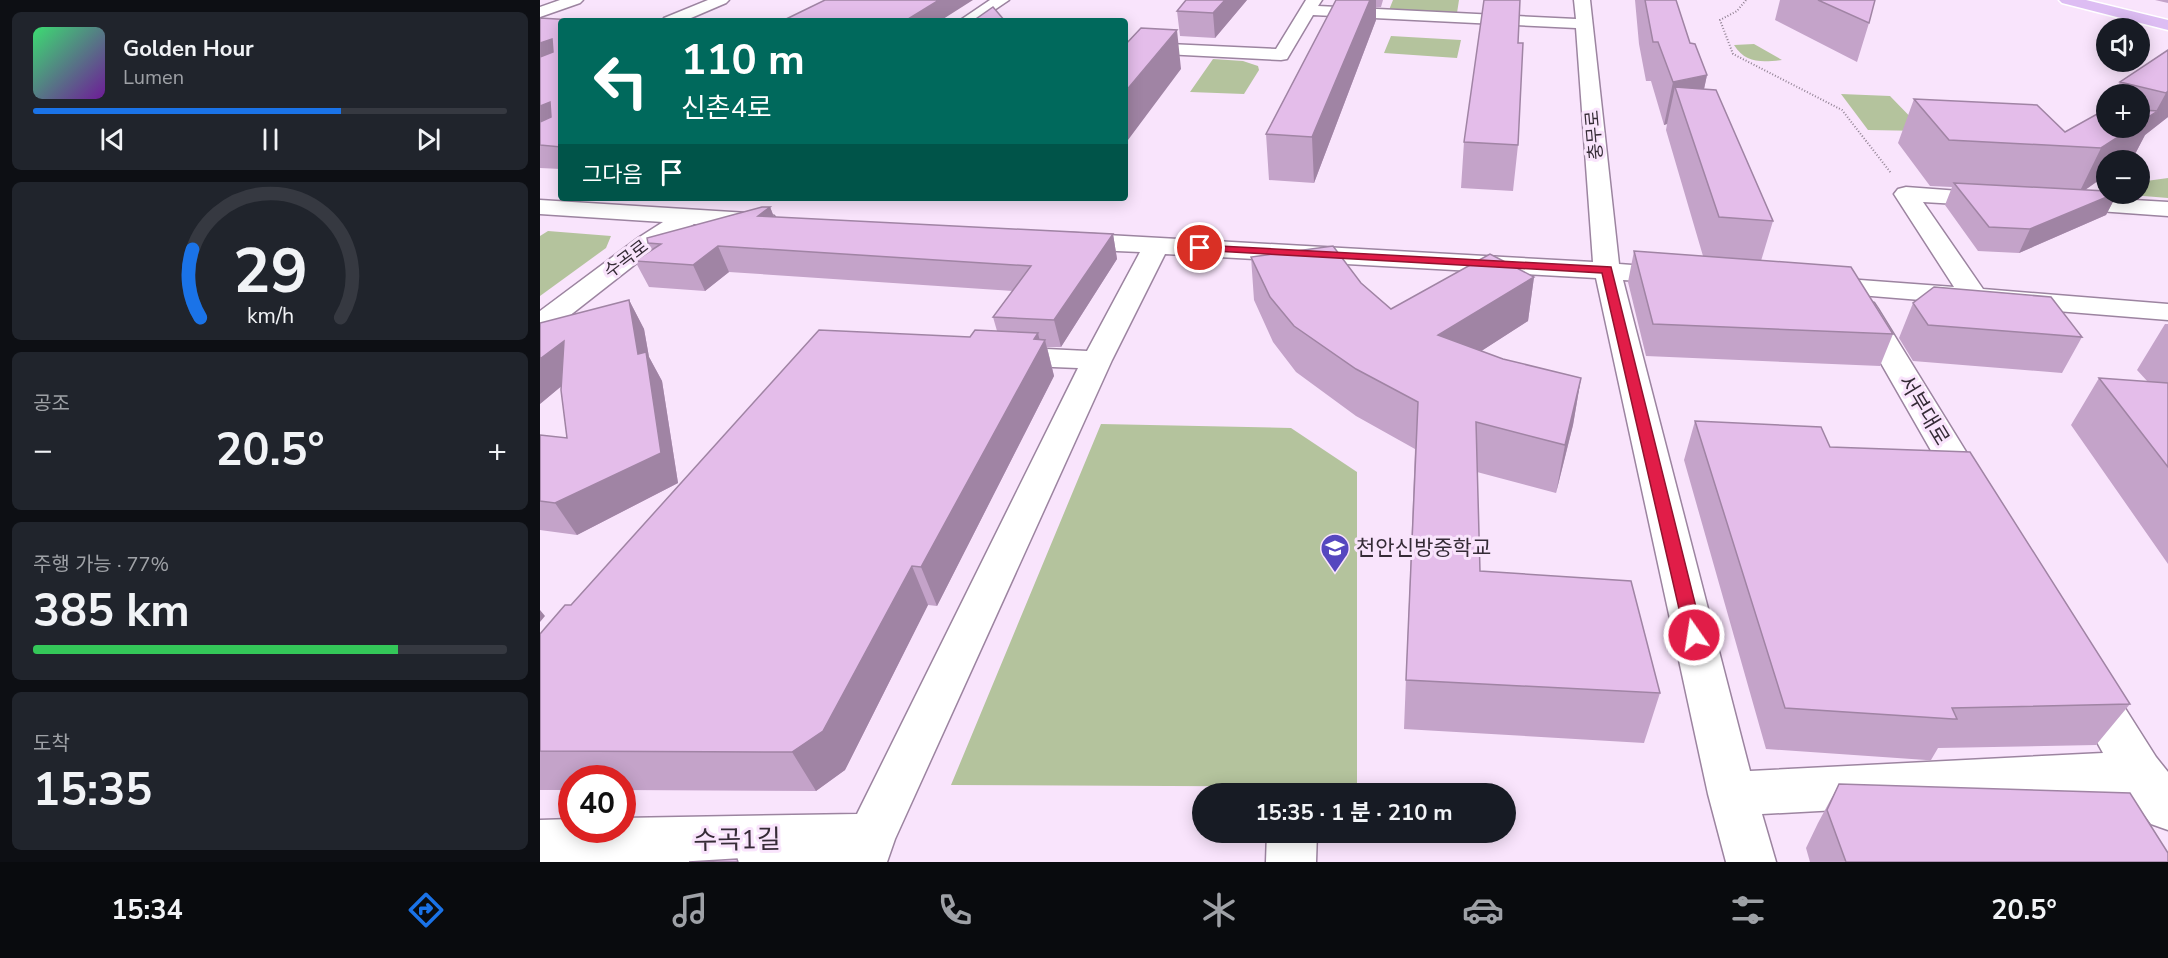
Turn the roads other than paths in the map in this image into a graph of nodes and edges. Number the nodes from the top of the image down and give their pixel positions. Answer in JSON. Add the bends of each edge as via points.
{"nodes":[{"id":1,"x":575,"y":0,"type":"edge"},
{"id":2,"x":721,"y":0,"type":"edge"},
{"id":3,"x":1001,"y":0,"type":"edge"},
{"id":4,"x":1582,"y":0,"type":"edge"},
{"id":5,"x":2067,"y":0,"type":"edge"},
{"id":6,"x":2109,"y":0,"type":"edge"},
{"id":7,"x":1311,"y":5,"type":"edge"},
{"id":8,"x":540,"y":12,"type":"edge"},
{"id":9,"x":2168,"y":15,"type":"edge"},
{"id":10,"x":677,"y":18,"type":"edge"},
{"id":11,"x":972,"y":18,"type":"edge"},
{"id":12,"x":1584,"y":24,"type":"junction"},
{"id":13,"x":2168,"y":25,"type":"edge"},
{"id":14,"x":1128,"y":46,"type":"edge"},
{"id":15,"x":710,"y":201,"type":"edge"},
{"id":16,"x":540,"y":207,"type":"edge"},
{"id":17,"x":2168,"y":209,"type":"edge"},
{"id":18,"x":689,"y":216,"type":"junction"},
{"id":19,"x":794,"y":223,"type":"edge"},
{"id":20,"x":1051,"y":239,"type":"edge"},
{"id":21,"x":1156,"y":246,"type":"junction"},
{"id":22,"x":1607,"y":270,"type":"junction"},
{"id":23,"x":1700,"y":276,"type":"edge"},
{"id":24,"x":1793,"y":283,"type":"edge"},
{"id":25,"x":1851,"y":287,"type":"junction"},
{"id":26,"x":1974,"y":297,"type":"junction"},
{"id":27,"x":2168,"y":312,"type":"edge"},
{"id":28,"x":540,"y":325,"type":"edge"},
{"id":29,"x":978,"y":355,"type":"edge"},
{"id":30,"x":1097,"y":360,"type":"junction"},
{"id":31,"x":1989,"y":519,"type":"edge"},
{"id":32,"x":2073,"y":661,"type":"edge"},
{"id":33,"x":2139,"y":772,"type":"junction"},
{"id":34,"x":1732,"y":794,"type":"junction"},
{"id":35,"x":2168,"y":808,"type":"edge"},
{"id":36,"x":1292,"y":843,"type":"edge"},
{"id":37,"x":540,"y":844,"type":"edge"},
{"id":38,"x":866,"y":849,"type":"edge"},
{"id":39,"x":1291,"y":862,"type":"edge"},
{"id":40,"x":1751,"y":862,"type":"edge"}],
"edges":[{"from":1,"to":8,"type":"street"},
{"from":2,"to":10,"type":"street"},
{"from":3,"to":11,"type":"street"},
{"from":4,"to":12,"type":"street","name":"충무로"},
{"from":5,"to":13,"type":"main road"},
{"from":6,"to":9,"type":"main road"},
{"from":7,"to":12,"type":"street"},
{"from":7,"to":14,"type":"street","via":[[1281,55]]},
{"from":12,"to":22,"type":"street","name":"충무로"},
{"from":15,"to":18,"type":"street","name":"수곡로"},
{"from":16,"to":18,"type":"street"},
{"from":17,"to":26,"type":"street","via":[[1906,194]]},
{"from":18,"to":19,"type":"street"},
{"from":18,"to":28,"type":"street","name":"수곡로","via":[[647,243]]},
{"from":20,"to":21,"type":"street"},
{"from":21,"to":22,"type":"street"},
{"from":21,"to":30,"type":"street"},
{"from":22,"to":23,"type":"street"},
{"from":22,"to":34,"type":"street"},
{"from":24,"to":25,"type":"street"},
{"from":25,"to":26,"type":"street"},
{"from":25,"to":31,"type":"street","name":"서부대로"},
{"from":26,"to":27,"type":"street"},
{"from":29,"to":30,"type":"street"},
{"from":30,"to":38,"type":"street"},
{"from":32,"to":33,"type":"street"},
{"from":33,"to":34,"type":"street"},
{"from":33,"to":35,"type":"street"},
{"from":34,"to":40,"type":"street"},
{"from":36,"to":39,"type":"street"},
{"from":37,"to":38,"type":"street","name":"수곡1길"}]}
